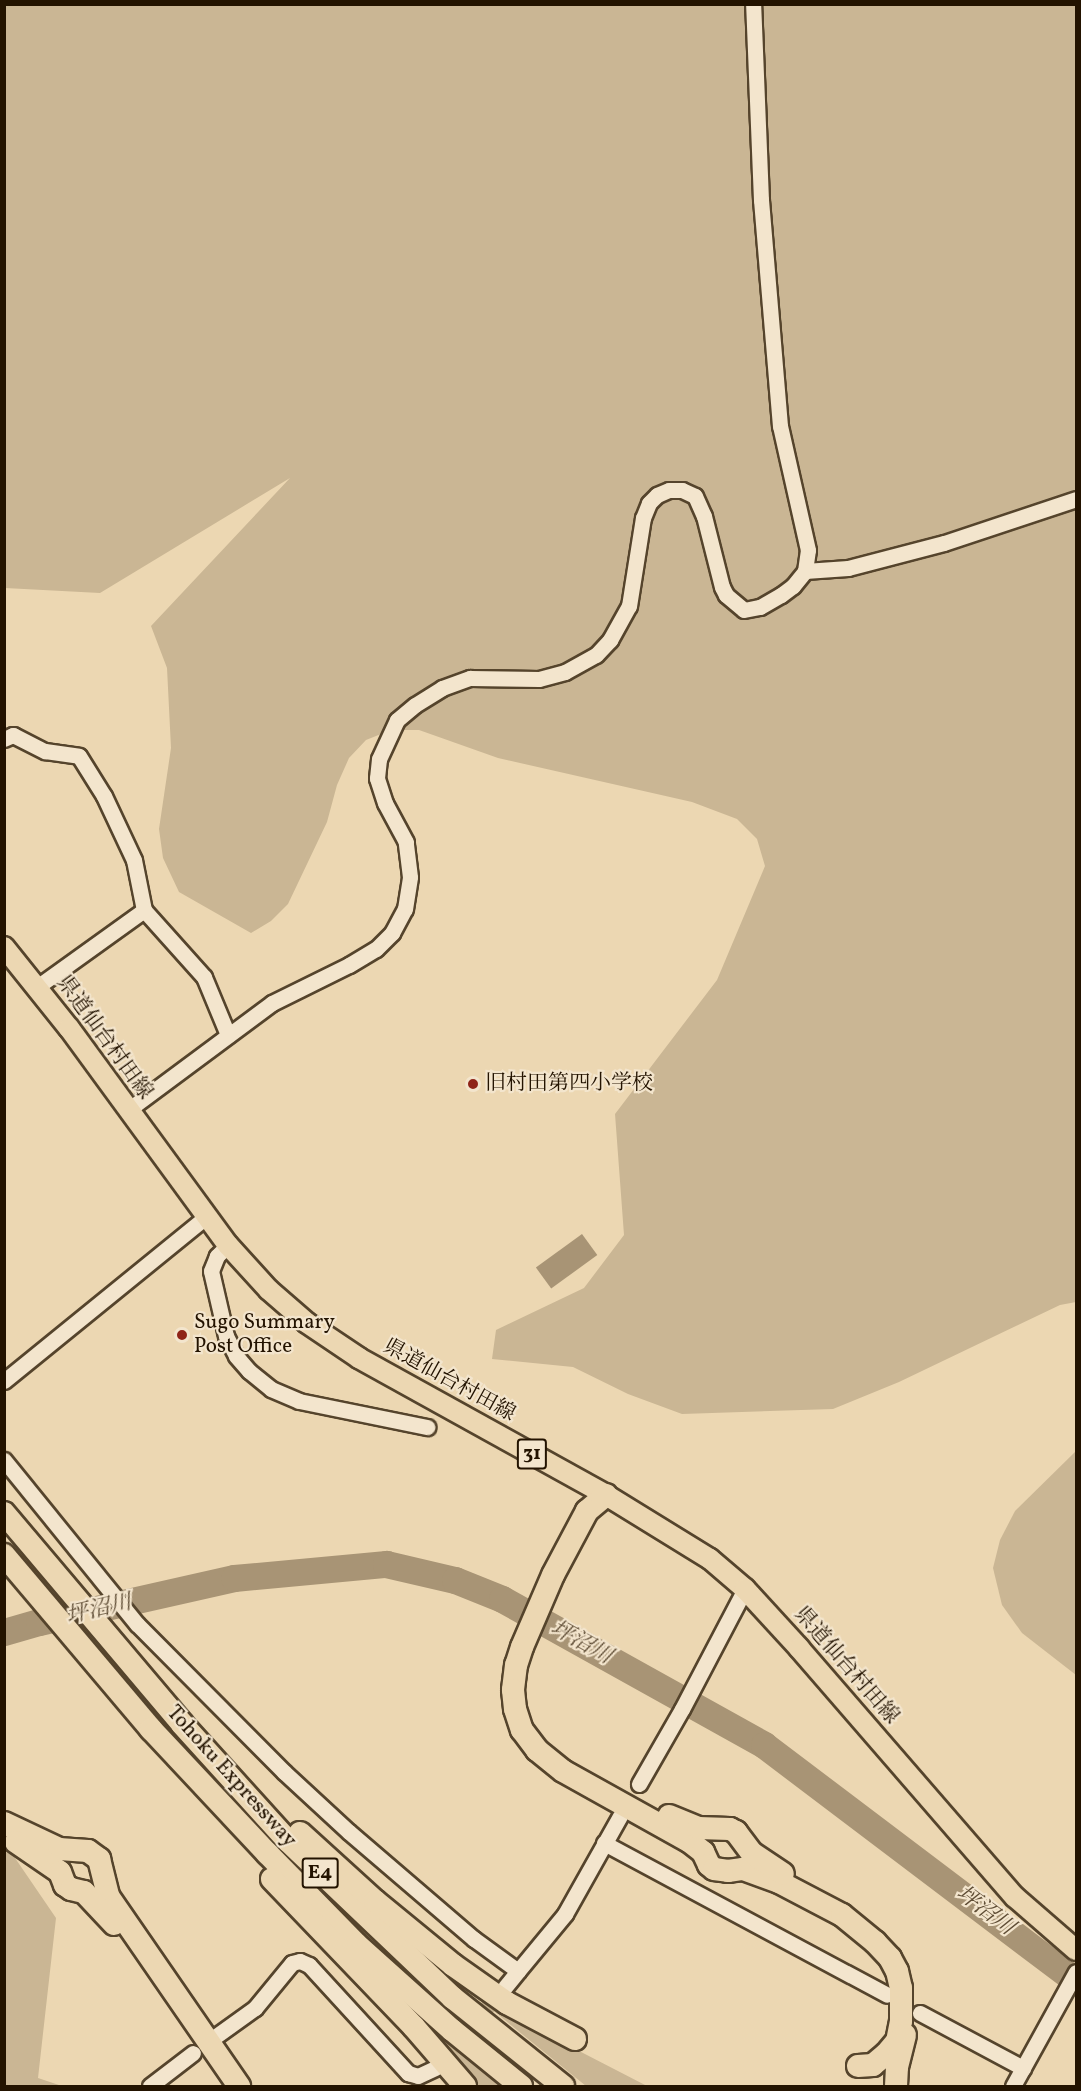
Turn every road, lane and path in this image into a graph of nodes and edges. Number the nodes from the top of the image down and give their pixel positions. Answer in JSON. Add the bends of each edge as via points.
{"nodes":[{"id":1,"x":753,"y":4,"type":"edge"},
{"id":2,"x":1077,"y":499,"type":"edge"},
{"id":3,"x":805,"y":571,"type":"junction"},
{"id":4,"x":4,"y":739,"type":"edge"},
{"id":5,"x":144,"y":910,"type":"junction"},
{"id":6,"x":4,"y":947,"type":"edge"},
{"id":7,"x":37,"y":987,"type":"junction"},
{"id":8,"x":228,"y":1035,"type":"junction"},
{"id":9,"x":128,"y":1110,"type":"junction"},
{"id":10,"x":206,"y":1217,"type":"junction"},
{"id":11,"x":228,"y":1245,"type":"junction"},
{"id":12,"x":4,"y":1381,"type":"edge"},
{"id":13,"x":427,"y":1427,"type":"dead end"},
{"id":14,"x":4,"y":1460,"type":"edge"},
{"id":15,"x":606,"y":1495,"type":"junction"},
{"id":16,"x":4,"y":1513,"type":"edge"},
{"id":17,"x":4,"y":1555,"type":"edge"},
{"id":18,"x":745,"y":1589,"type":"junction"},
{"id":19,"x":527,"y":1649,"type":"junction"},
{"id":20,"x":120,"y":1650,"type":"junction"},
{"id":21,"x":97,"y":1666,"type":"junction"},
{"id":22,"x":639,"y":1784,"type":"dead end"},
{"id":23,"x":620,"y":1815,"type":"dead end"},
{"id":24,"x":4,"y":1823,"type":"edge"},
{"id":25,"x":4,"y":1836,"type":"edge"},
{"id":26,"x":604,"y":1843,"type":"junction"},
{"id":27,"x":1077,"y":1950,"type":"edge"},
{"id":28,"x":518,"y":1971,"type":"junction"},
{"id":29,"x":1077,"y":1972,"type":"edge"},
{"id":30,"x":505,"y":1987,"type":"tunnel mouth"},
{"id":31,"x":887,"y":1995,"type":"dead end"},
{"id":32,"x":920,"y":2013,"type":"dead end"},
{"id":33,"x":216,"y":2036,"type":"dead end"},
{"id":34,"x":575,"y":2038,"type":"dead end"},
{"id":35,"x":193,"y":2053,"type":"dead end"},
{"id":36,"x":858,"y":2066,"type":"dead end"},
{"id":37,"x":435,"y":2068,"type":"tunnel mouth"},
{"id":38,"x":1023,"y":2068,"type":"junction"},
{"id":39,"x":150,"y":2086,"type":"edge"},
{"id":40,"x":230,"y":2086,"type":"edge"},
{"id":41,"x":239,"y":2086,"type":"edge"},
{"id":42,"x":465,"y":2086,"type":"edge"},
{"id":43,"x":521,"y":2086,"type":"edge"},
{"id":44,"x":563,"y":2086,"type":"edge"},
{"id":45,"x":896,"y":2086,"type":"edge"},
{"id":46,"x":1012,"y":2086,"type":"edge"}],
"edges":[{"from":1,"to":3,"type":"street","via":[[761,200],[780,426],[808,550]]},
{"from":2,"to":3,"type":"street","via":[[944,543],[848,568]]},
{"from":3,"to":8,"type":"street","via":[[781,596],[744,610],[726,596],[722,587],[695,496],[682,490],[657,495],[643,518],[629,606],[610,640],[597,654],[565,672],[539,679],[470,678],[442,688],[397,720],[379,759],[377,778],[385,803],[406,842],[410,877],[405,909],[392,933],[376,949],[272,1003]]},
{"from":4,"to":5,"type":"street","via":[[13,735],[45,751],[79,756],[104,796],[134,860]]},
{"from":5,"to":7,"type":"street"},
{"from":5,"to":8,"type":"street","via":[[204,977]]},
{"from":6,"to":7,"type":"main road","name":"県道仙台村田線","number":"31"},
{"from":7,"to":9,"type":"main road","name":"県道仙台村田線","number":"31"},
{"from":8,"to":9,"type":"street"},
{"from":9,"to":10,"type":"main road","name":"県道仙台村田線","number":"31"},
{"from":10,"to":11,"type":"main road","name":"県道仙台村田線","number":"31"},
{"from":10,"to":12,"type":"street"},
{"from":11,"to":13,"type":"street","via":[[217,1256],[211,1271],[226,1336],[249,1371],[271,1389],[299,1401]]},
{"from":11,"to":15,"type":"main road","name":"県道仙台村田線","number":"31","via":[[269,1290],[307,1323],[359,1358]]},
{"from":14,"to":28,"type":"street","via":[[137,1624],[284,1772],[474,1939]]},
{"from":15,"to":18,"type":"main road","name":"県道仙台村田線","number":"31","via":[[710,1559]]},
{"from":15,"to":19,"type":"highway","via":[[597,1522],[550,1599]]},
{"from":16,"to":20,"type":"highway","name":"Tohoku Expressway","number":"E4"},
{"from":17,"to":21,"type":"highway","name":"Tohoku Expressway","number":"E4"},
{"from":18,"to":22,"type":"street"},
{"from":18,"to":27,"type":"main road","name":"県道仙台村田線","number":"31","via":[[1015,1897]]},
{"from":19,"to":36,"type":"highway","via":[[515,1673],[515,1709],[522,1730],[537,1750],[563,1771],[689,1841],[703,1852],[714,1869],[755,1873],[842,1915],[890,1958],[901,1988],[897,2041],[873,2065]]},
{"from":19,"to":45,"type":"highway","via":[[527,1713],[541,1740],[568,1762],[682,1823],[736,1832],[752,1852],[777,1871],[861,1917],[882,1935],[907,1972],[910,1995]]},
{"from":20,"to":34,"type":"highway","via":[[292,1826],[375,1901],[507,2003]]},
{"from":20,"to":44,"type":"highway","name":"Tohoku Expressway","number":"E4","via":[[288,1841],[453,1998]]},
{"from":21,"to":42,"type":"highway","via":[[137,1730],[302,1912],[435,2049]]},
{"from":21,"to":43,"type":"highway","name":"Tohoku Expressway","number":"E4","via":[[267,1854],[356,1944]]},
{"from":23,"to":26,"type":"street"},
{"from":24,"to":41,"type":"highway","via":[[59,1849],[88,1851],[99,1859],[108,1896]]},
{"from":25,"to":40,"type":"highway","via":[[60,1872],[65,1885],[84,1892],[108,1915]]},
{"from":26,"to":28,"type":"street","via":[[565,1914]]},
{"from":26,"to":31,"type":"street"},
{"from":28,"to":30,"type":"street"},
{"from":29,"to":38,"type":"street"},
{"from":32,"to":38,"type":"street"},
{"from":33,"to":37,"type":"street","via":[[255,2008],[292,1963],[300,1961],[309,1965],[408,2073],[418,2076]]},
{"from":35,"to":39,"type":"street"},
{"from":38,"to":46,"type":"street"}]}
